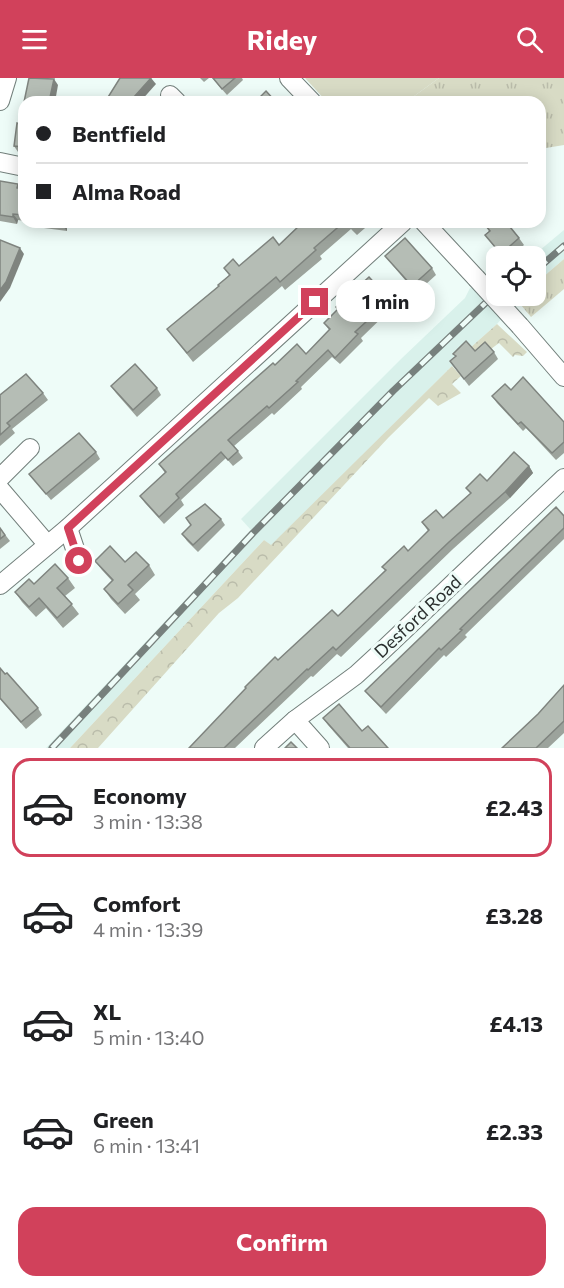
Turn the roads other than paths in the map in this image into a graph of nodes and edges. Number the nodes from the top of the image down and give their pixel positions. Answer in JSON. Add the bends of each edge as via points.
{"nodes":[{"id":1,"x":6,"y":78,"type":"edge"},
{"id":2,"x":289,"y":78,"type":"edge"},
{"id":3,"x":306,"y":96,"type":"edge"},
{"id":4,"x":0,"y":97,"type":"edge"},
{"id":5,"x":0,"y":101,"type":"edge"},
{"id":6,"x":0,"y":162,"type":"edge"},
{"id":7,"x":18,"y":166,"type":"edge"},
{"id":8,"x":396,"y":228,"type":"edge"},
{"id":9,"x":430,"y":228,"type":"edge"},
{"id":10,"x":564,"y":377,"type":"edge"},
{"id":11,"x":30,"y":448,"type":"dead end"},
{"id":12,"x":0,"y":478,"type":"edge"},
{"id":13,"x":564,"y":478,"type":"edge"},
{"id":14,"x":0,"y":489,"type":"edge"},
{"id":15,"x":68,"y":528,"type":"junction"},
{"id":16,"x":47,"y":544,"type":"junction"},
{"id":17,"x":79,"y":561,"type":"dead end"},
{"id":18,"x":0,"y":585,"type":"edge"},
{"id":19,"x":294,"y":720,"type":"junction"},
{"id":20,"x":264,"y":748,"type":"edge"},
{"id":21,"x":320,"y":748,"type":"edge"}],
"edges":[{"from":1,"to":4,"type":"street"},
{"from":2,"to":3,"type":"street"},
{"from":4,"to":5,"type":"street"},
{"from":6,"to":7,"type":"street"},
{"from":8,"to":15,"type":"street"},
{"from":9,"to":10,"type":"street","bridge":true},
{"from":11,"to":12,"type":"street"},
{"from":13,"to":19,"type":"street","name":"Desford Road","via":[[356,675]]},
{"from":14,"to":16,"type":"street"},
{"from":15,"to":16,"type":"street"},
{"from":15,"to":17,"type":"street"},
{"from":16,"to":18,"type":"street"},
{"from":19,"to":20,"type":"street","name":"Desford Road"},
{"from":19,"to":21,"type":"street"}]}
